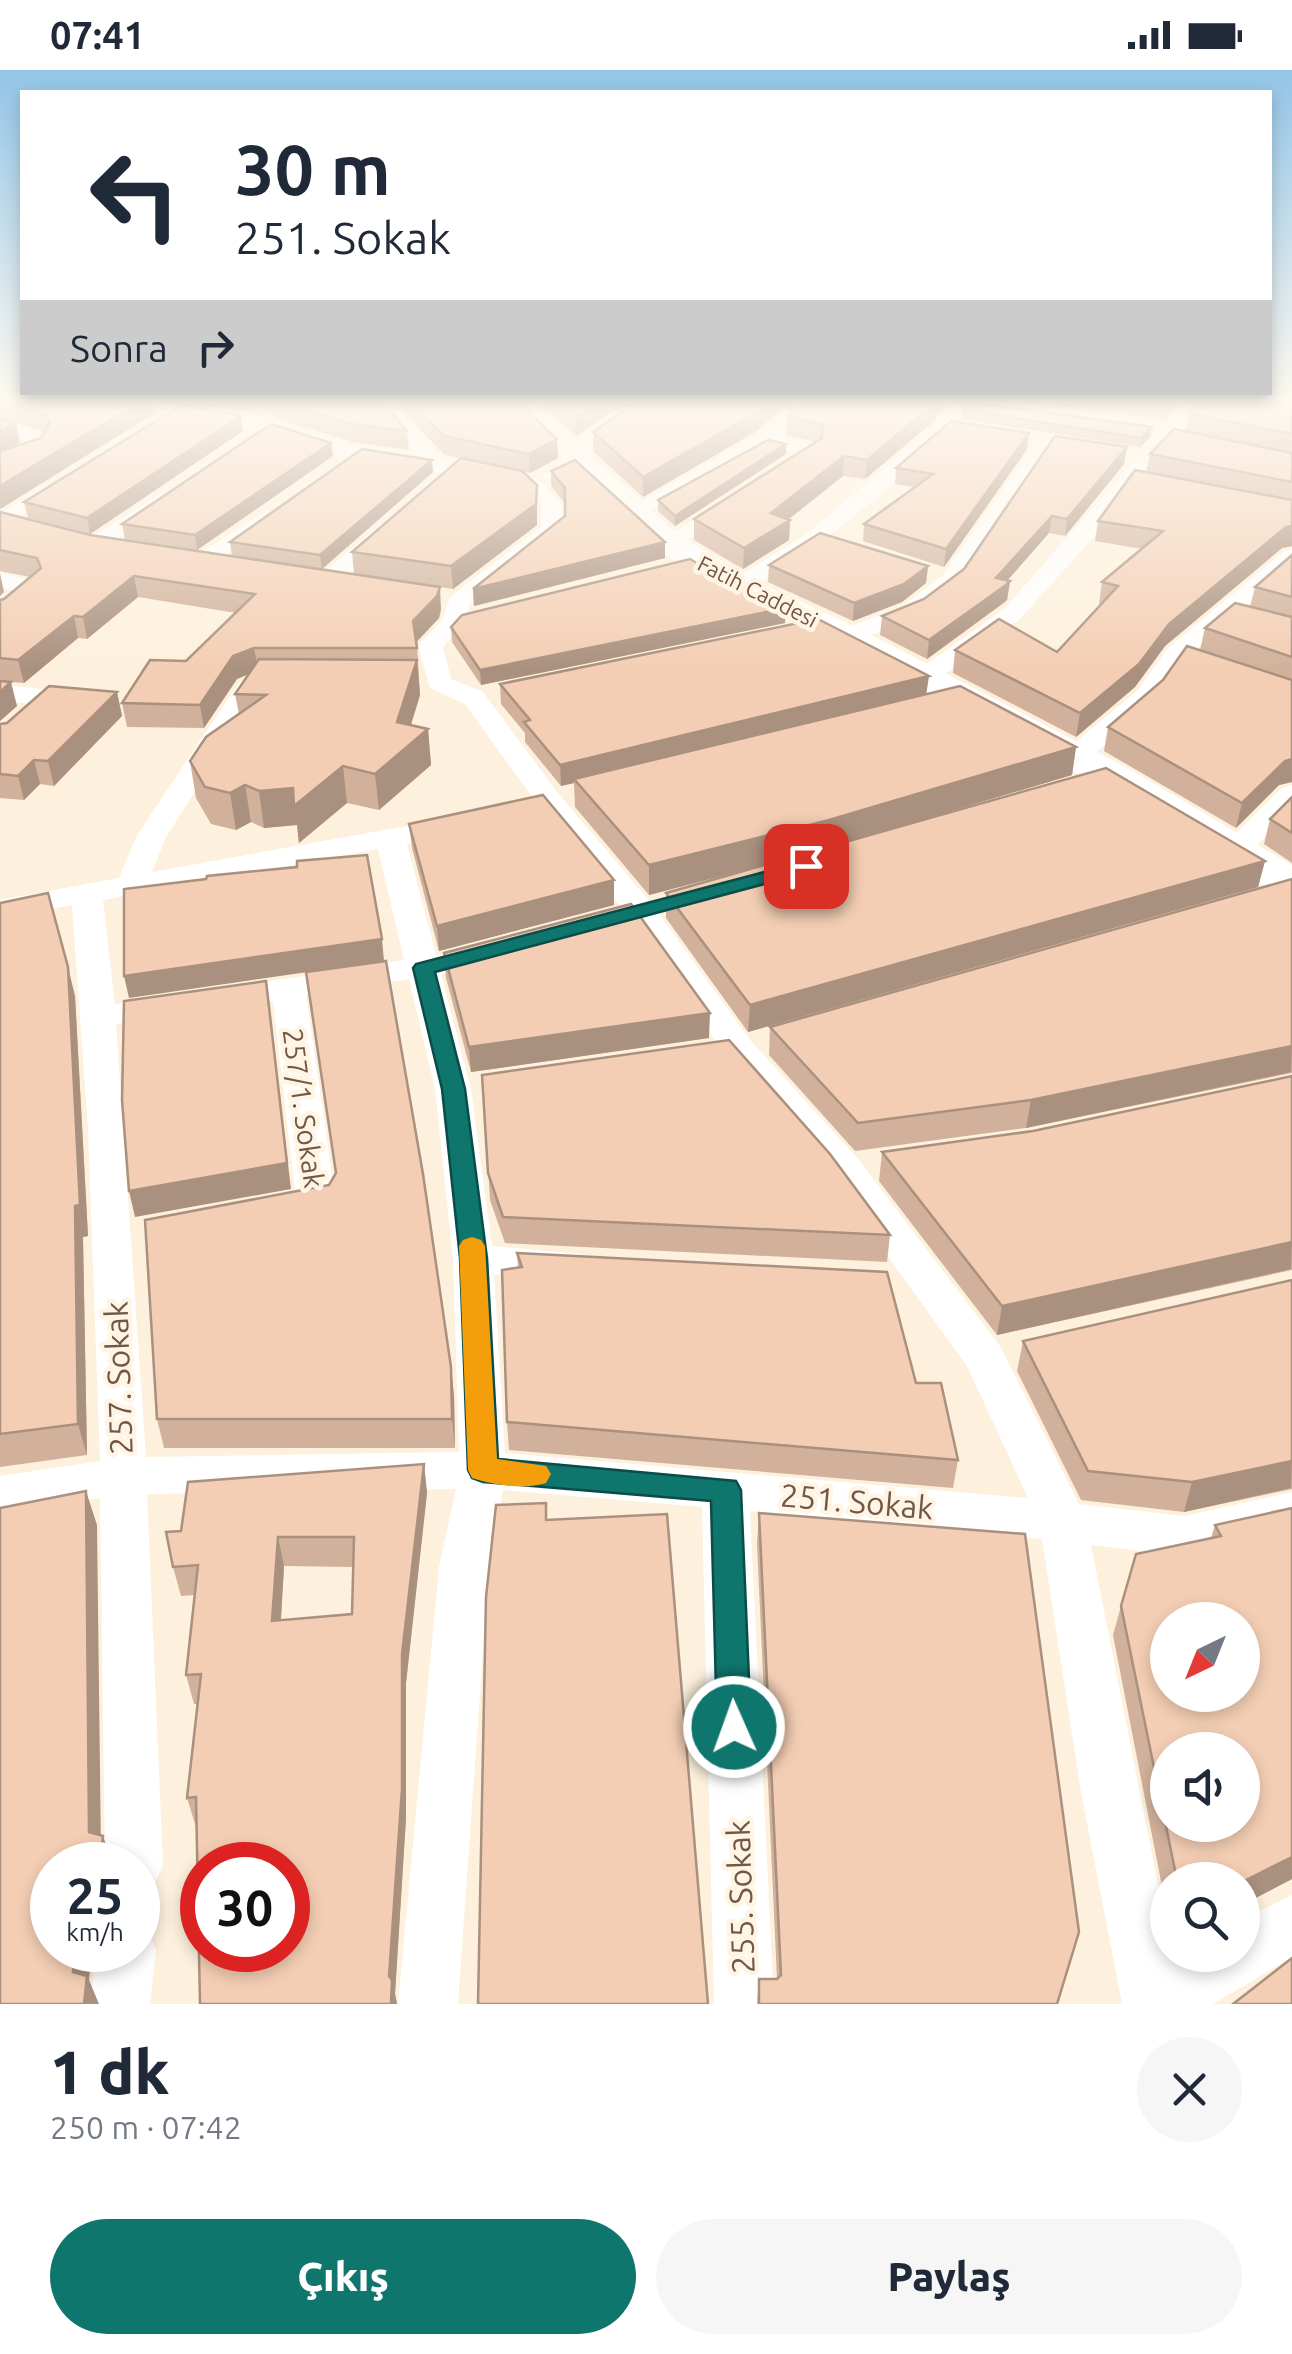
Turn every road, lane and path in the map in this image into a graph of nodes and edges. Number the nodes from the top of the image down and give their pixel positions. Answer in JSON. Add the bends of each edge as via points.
{"nodes":[{"id":1,"x":49,"y":491,"type":"edge"},
{"id":2,"x":173,"y":491,"type":"edge"},
{"id":3,"x":540,"y":491,"type":"edge"},
{"id":4,"x":617,"y":491,"type":"edge"},
{"id":5,"x":671,"y":491,"type":"edge"},
{"id":6,"x":751,"y":491,"type":"edge"},
{"id":7,"x":874,"y":491,"type":"edge"},
{"id":8,"x":1012,"y":491,"type":"edge"},
{"id":9,"x":1124,"y":491,"type":"edge"},
{"id":10,"x":280,"y":507,"type":"edge"},
{"id":11,"x":637,"y":510,"type":"junction"},
{"id":12,"x":400,"y":518,"type":"edge"},
{"id":13,"x":0,"y":522,"type":"edge"},
{"id":14,"x":30,"y":530,"type":"edge"},
{"id":15,"x":817,"y":537,"type":"junction"},
{"id":16,"x":850,"y":548,"type":"edge"},
{"id":17,"x":131,"y":550,"type":"edge"},
{"id":18,"x":1292,"y":556,"type":"edge"},
{"id":19,"x":675,"y":558,"type":"junction"},
{"id":20,"x":239,"y":567,"type":"edge"},
{"id":21,"x":917,"y":569,"type":"edge"},
{"id":22,"x":1264,"y":578,"type":"junction"},
{"id":23,"x":0,"y":580,"type":"edge"},
{"id":24,"x":951,"y":580,"type":"junction"},
{"id":25,"x":740,"y":586,"type":"junction"},
{"id":26,"x":1292,"y":586,"type":"edge"},
{"id":27,"x":366,"y":587,"type":"edge"},
{"id":28,"x":0,"y":612,"type":"edge"},
{"id":29,"x":1226,"y":613,"type":"junction"},
{"id":30,"x":1259,"y":622,"type":"edge"},
{"id":31,"x":837,"y":631,"type":"junction"},
{"id":32,"x":786,"y":634,"type":"edge"},
{"id":33,"x":1176,"y":654,"type":"junction"},
{"id":34,"x":1210,"y":666,"type":"edge"},
{"id":35,"x":296,"y":683,"type":"edge"},
{"id":36,"x":0,"y":692,"type":"edge"},
{"id":37,"x":927,"y":692,"type":"junction"},
{"id":38,"x":24,"y":718,"type":"edge"},
{"id":39,"x":1076,"y":772,"type":"junction"},
{"id":40,"x":586,"y":790,"type":"edge"},
{"id":41,"x":1292,"y":794,"type":"edge"},
{"id":42,"x":548,"y":799,"type":"junction"},
{"id":43,"x":513,"y":808,"type":"edge"},
{"id":44,"x":443,"y":826,"type":"edge"},
{"id":45,"x":391,"y":840,"type":"junction"},
{"id":46,"x":1236,"y":850,"type":"junction"},
{"id":47,"x":132,"y":883,"type":"junction"},
{"id":48,"x":1292,"y":887,"type":"edge"},
{"id":49,"x":88,"y":892,"type":"junction"},
{"id":50,"x":676,"y":900,"type":"edge"},
{"id":51,"x":1255,"y":900,"type":"edge"},
{"id":52,"x":0,"y":909,"type":"edge"},
{"id":53,"x":640,"y":910,"type":"junction"},
{"id":54,"x":606,"y":920,"type":"edge"},
{"id":55,"x":480,"y":954,"type":"edge"},
{"id":56,"x":424,"y":968,"type":"junction"},
{"id":57,"x":288,"y":989,"type":"junction"},
{"id":58,"x":100,"y":1016,"type":"junction"},
{"id":59,"x":776,"y":1038,"type":"edge"},
{"id":60,"x":740,"y":1049,"type":"junction"},
{"id":61,"x":701,"y":1054,"type":"edge"},
{"id":62,"x":243,"y":1215,"type":"edge"},
{"id":63,"x":474,"y":1258,"type":"junction"},
{"id":64,"x":613,"y":1266,"type":"edge"},
{"id":65,"x":871,"y":1280,"type":"edge"},
{"id":66,"x":931,"y":1283,"type":"junction"},
{"id":67,"x":483,"y":1470,"type":"junction"},
{"id":68,"x":122,"y":1476,"type":"junction"},
{"id":69,"x":726,"y":1490,"type":"junction"},
{"id":70,"x":0,"y":1495,"type":"edge"},
{"id":71,"x":1292,"y":1512,"type":"edge"},
{"id":72,"x":1063,"y":1522,"type":"junction"},
{"id":73,"x":136,"y":1842,"type":"edge"},
{"id":74,"x":1292,"y":1924,"type":"edge"},
{"id":75,"x":1260,"y":1943,"type":"edge"},
{"id":76,"x":124,"y":1972,"type":"edge"},
{"id":77,"x":1210,"y":1972,"type":"edge"},
{"id":78,"x":120,"y":2004,"type":"edge"},
{"id":79,"x":428,"y":2004,"type":"edge"},
{"id":80,"x":744,"y":2004,"type":"edge"},
{"id":81,"x":1154,"y":2004,"type":"edge"}],
"edges":[{"from":1,"to":13,"type":"street"},
{"from":2,"to":17,"type":"street","via":[[86,543]]},
{"from":3,"to":42,"type":"street","via":[[552,504],[552,530],[456,610],[430,646],[422,684],[484,696]]},
{"from":4,"to":11,"type":"main road","name":"Fatih Caddesi"},
{"from":5,"to":11,"type":"street"},
{"from":6,"to":19,"type":"street"},
{"from":7,"to":15,"type":"street"},
{"from":8,"to":24,"type":"street"},
{"from":9,"to":37,"type":"street","via":[[1011,616]]},
{"from":10,"to":20,"type":"street","via":[[194,560]]},
{"from":11,"to":19,"type":"main road","name":"Fatih Caddesi"},
{"from":12,"to":27,"type":"street","via":[[320,580]]},
{"from":13,"to":14,"type":"street"},
{"from":15,"to":16,"type":"street"},
{"from":15,"to":25,"type":"street"},
{"from":18,"to":22,"type":"street"},
{"from":19,"to":25,"type":"main road","name":"Fatih Caddesi"},
{"from":21,"to":24,"type":"street"},
{"from":22,"to":26,"type":"street"},
{"from":22,"to":29,"type":"street"},
{"from":23,"to":28,"type":"street","via":[[31,587]]},
{"from":24,"to":31,"type":"street","via":[[912,610]]},
{"from":25,"to":31,"type":"main road","name":"Fatih Caddesi"},
{"from":29,"to":30,"type":"street"},
{"from":29,"to":33,"type":"street"},
{"from":31,"to":32,"type":"street"},
{"from":31,"to":37,"type":"main road","name":"Fatih Caddesi"},
{"from":33,"to":34,"type":"street"},
{"from":33,"to":39,"type":"street"},
{"from":35,"to":47,"type":"street","via":[[249,686],[151,837]]},
{"from":36,"to":38,"type":"street","via":[[48,698]]},
{"from":37,"to":39,"type":"main road","name":"Fatih Caddesi","via":[[968,698]]},
{"from":39,"to":46,"type":"main road","name":"Fatih Caddesi","via":[[1112,776]]},
{"from":40,"to":42,"type":"street"},
{"from":41,"to":46,"type":"street"},
{"from":42,"to":43,"type":"street"},
{"from":42,"to":53,"type":"street"},
{"from":44,"to":45,"type":"street"},
{"from":45,"to":47,"type":"street"},
{"from":45,"to":56,"type":"street"},
{"from":46,"to":48,"type":"main road","name":"Fatih Caddesi"},
{"from":47,"to":49,"type":"street"},
{"from":48,"to":51,"type":"street"},
{"from":49,"to":52,"type":"street"},
{"from":49,"to":58,"type":"street","name":"257. Sokak"},
{"from":50,"to":53,"type":"street"},
{"from":53,"to":54,"type":"street"},
{"from":53,"to":60,"type":"street"},
{"from":55,"to":56,"type":"street"},
{"from":56,"to":57,"type":"street"},
{"from":56,"to":63,"type":"street","via":[[472,1087]]},
{"from":57,"to":58,"type":"street"},
{"from":57,"to":62,"type":"street","name":"257/1. Sokak","via":[[316,1202]]},
{"from":58,"to":68,"type":"street","name":"257. Sokak","via":[[133,1235]]},
{"from":59,"to":60,"type":"street"},
{"from":60,"to":61,"type":"street"},
{"from":60,"to":66,"type":"street","via":[[863,1166]]},
{"from":63,"to":64,"type":"street"},
{"from":63,"to":67,"type":"street"},
{"from":65,"to":66,"type":"street"},
{"from":66,"to":72,"type":"street","via":[[1004,1353]]},
{"from":67,"to":68,"type":"street","name":"251. Sokak"},
{"from":67,"to":69,"type":"street","name":"251. Sokak"},
{"from":67,"to":79,"type":"street","via":[[464,1567]]},
{"from":68,"to":70,"type":"street","name":"251. Sokak"},
{"from":68,"to":73,"type":"street","name":"257. Sokak"},
{"from":69,"to":72,"type":"street","name":"251. Sokak"},
{"from":69,"to":80,"type":"street","name":"255. Sokak"},
{"from":71,"to":72,"type":"street","name":"251. Sokak","via":[[1184,1536]]},
{"from":72,"to":81,"type":"street"},
{"from":74,"to":75,"type":"street"},
{"from":76,"to":78,"type":"street"},
{"from":77,"to":81,"type":"street"}]}
